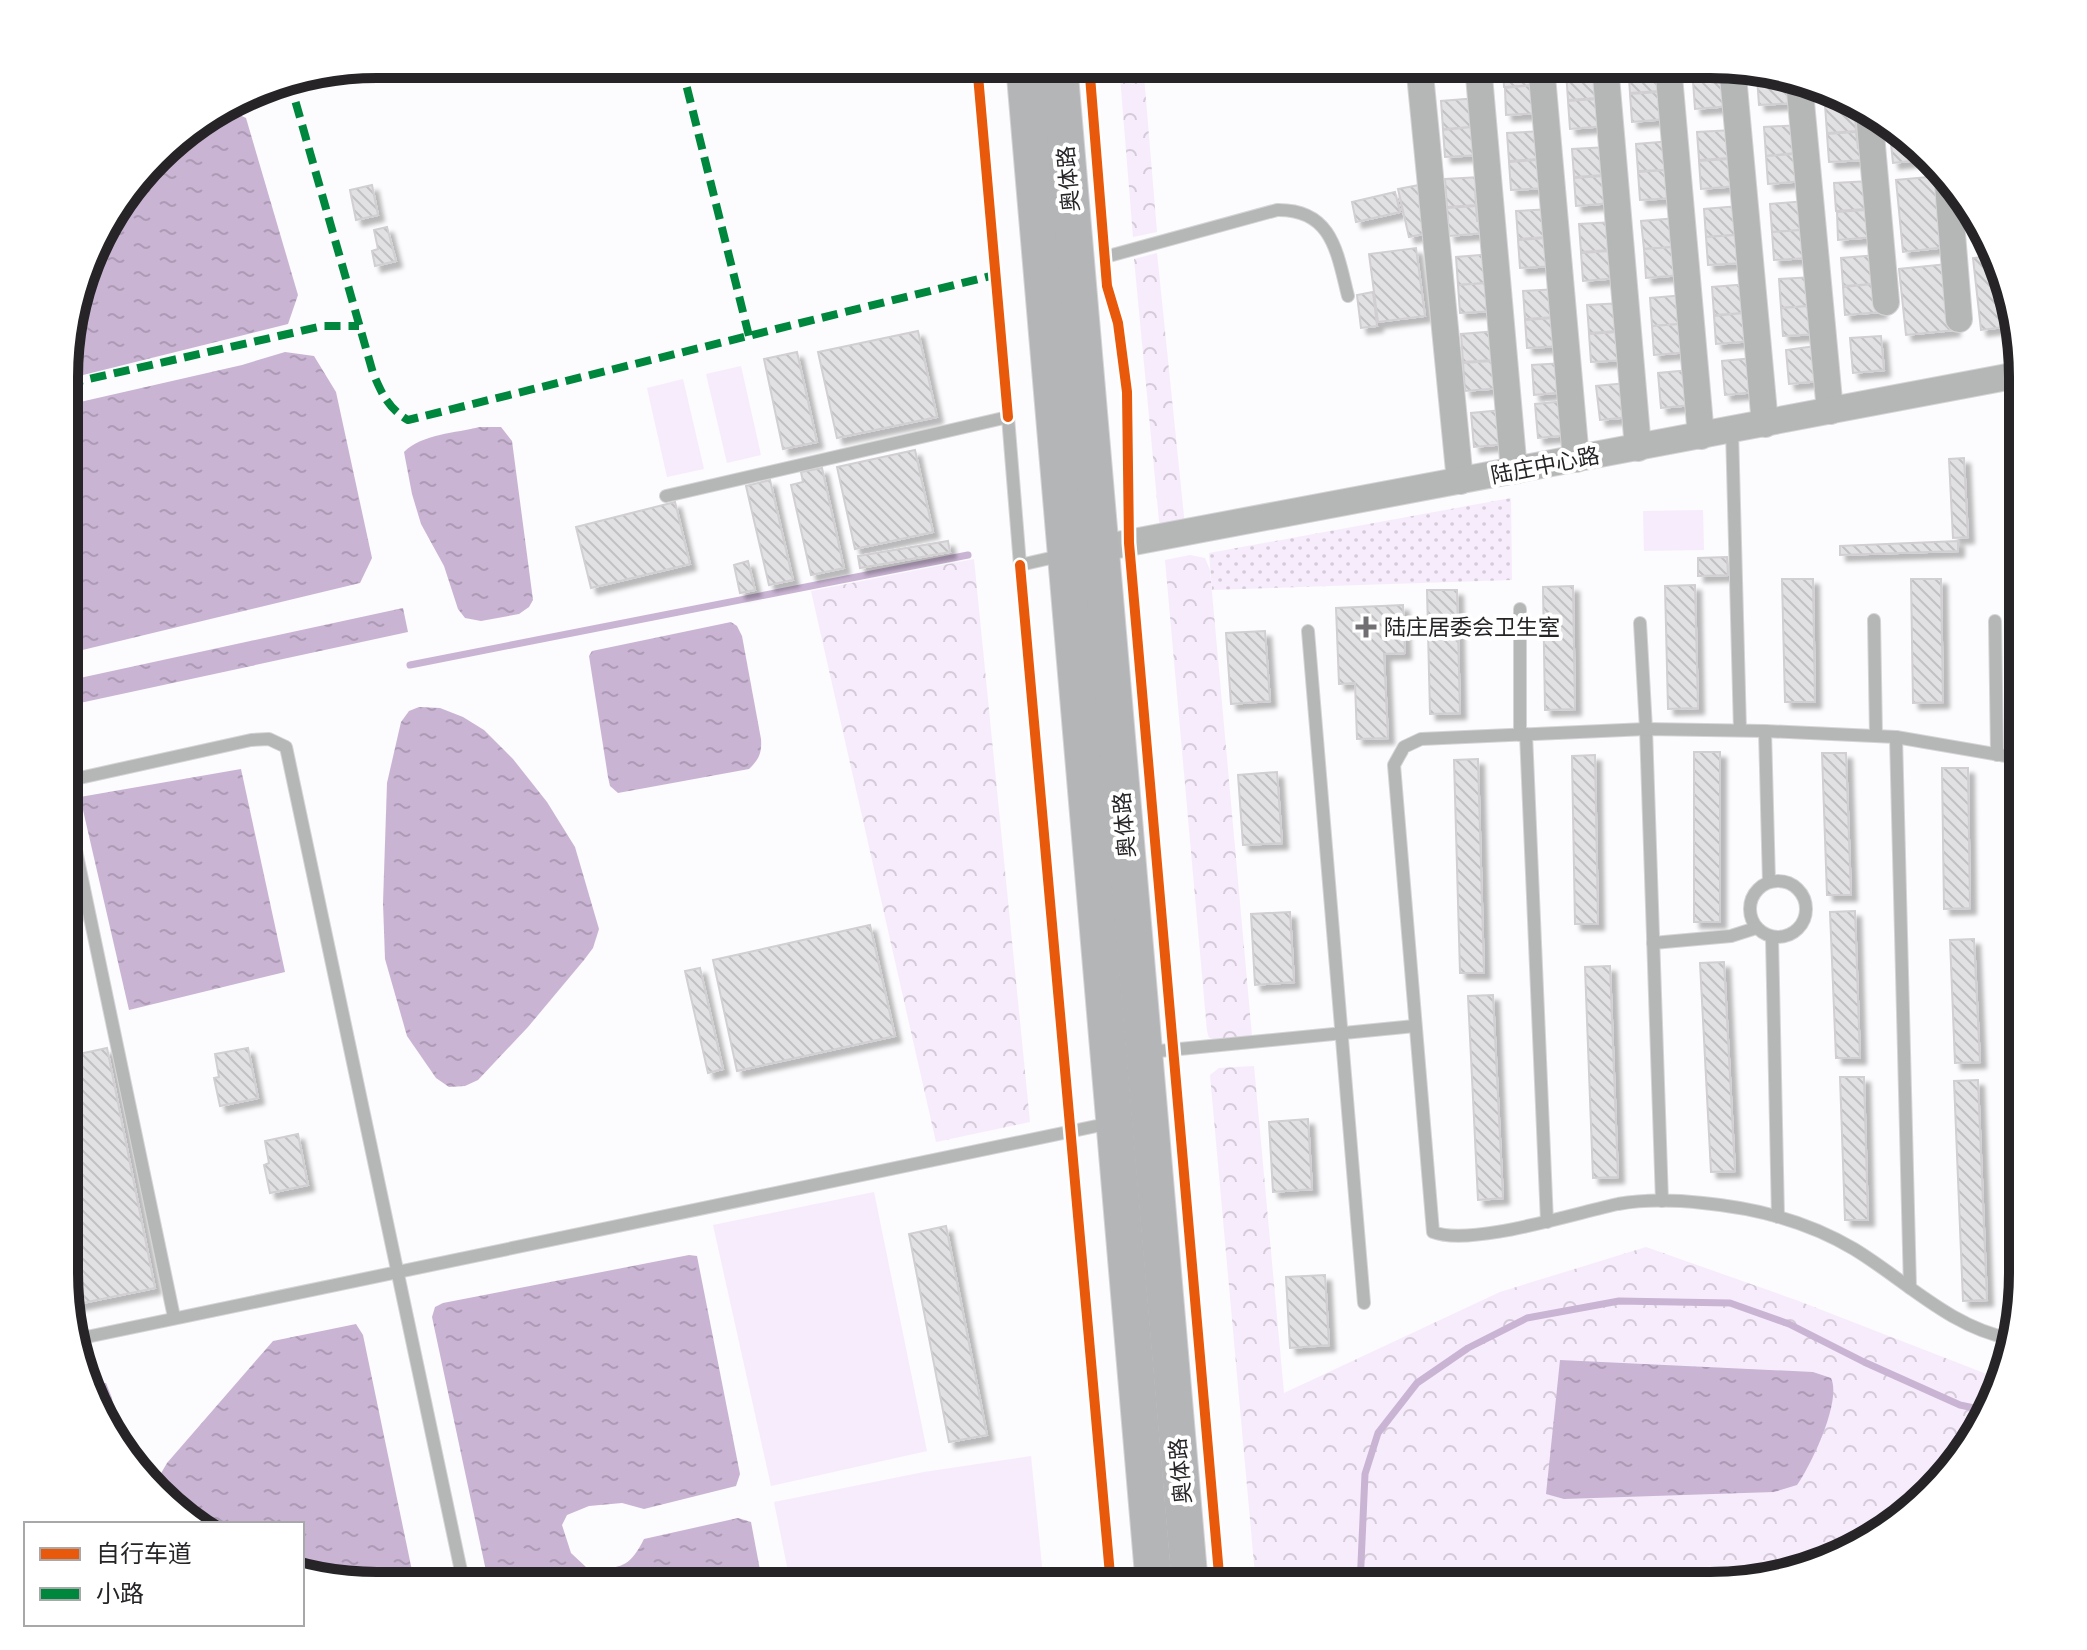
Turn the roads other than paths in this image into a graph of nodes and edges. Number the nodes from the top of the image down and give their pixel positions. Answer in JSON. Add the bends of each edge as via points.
{"nodes":[{"id":1,"x":1026,"y":78,"type":"edge"},
{"id":2,"x":1060,"y":78,"type":"edge"},
{"id":3,"x":1420,"y":78,"type":"edge"},
{"id":4,"x":1479,"y":78,"type":"edge"},
{"id":5,"x":1542,"y":78,"type":"edge"},
{"id":6,"x":1606,"y":78,"type":"edge"},
{"id":7,"x":1669,"y":78,"type":"edge"},
{"id":8,"x":1733,"y":79,"type":"edge"},
{"id":9,"x":1800,"y":92,"type":"edge"},
{"id":10,"x":1870,"y":124,"type":"edge"},
{"id":11,"x":1949,"y":198,"type":"edge"},
{"id":12,"x":1105,"y":257,"type":"dead end"},
{"id":13,"x":1348,"y":296,"type":"dead end"},
{"id":14,"x":1886,"y":302,"type":"dead end"},
{"id":15,"x":1959,"y":319,"type":"dead end"},
{"id":16,"x":2009,"y":377,"type":"edge"},
{"id":17,"x":1830,"y":411,"type":"junction"},
{"id":18,"x":1765,"y":424,"type":"junction"},
{"id":19,"x":1732,"y":430,"type":"junction"},
{"id":20,"x":1701,"y":436,"type":"junction"},
{"id":21,"x":1638,"y":448,"type":"junction"},
{"id":22,"x":1576,"y":459,"type":"junction"},
{"id":23,"x":1514,"y":471,"type":"junction"},
{"id":24,"x":1460,"y":481,"type":"junction"},
{"id":25,"x":666,"y":496,"type":"dead end"},
{"id":26,"x":1084,"y":551,"type":"junction"},
{"id":27,"x":1520,"y":609,"type":"dead end"},
{"id":28,"x":1874,"y":620,"type":"dead end"},
{"id":29,"x":1995,"y":621,"type":"dead end"},
{"id":30,"x":1640,"y":623,"type":"dead end"},
{"id":31,"x":1308,"y":631,"type":"dead end"},
{"id":32,"x":1646,"y":729,"type":"junction"},
{"id":33,"x":1740,"y":730,"type":"junction"},
{"id":34,"x":1765,"y":731,"type":"junction"},
{"id":35,"x":1523,"y":735,"type":"junction"},
{"id":36,"x":1876,"y":736,"type":"junction"},
{"id":37,"x":1896,"y":737,"type":"junction"},
{"id":38,"x":1997,"y":755,"type":"junction"},
{"id":39,"x":2009,"y":757,"type":"edge"},
{"id":40,"x":78,"y":778,"type":"edge"},
{"id":41,"x":78,"y":860,"type":"edge"},
{"id":42,"x":1769,"y":882,"type":"junction"},
{"id":43,"x":1756,"y":928,"type":"junction"},
{"id":44,"x":1772,"y":937,"type":"junction"},
{"id":45,"x":1653,"y":943,"type":"junction"},
{"id":46,"x":1415,"y":1026,"type":"junction"},
{"id":47,"x":1341,"y":1033,"type":"junction"},
{"id":48,"x":1127,"y":1054,"type":"junction"},
{"id":49,"x":1115,"y":1122,"type":"junction"},
{"id":50,"x":1662,"y":1201,"type":"junction"},
{"id":51,"x":1778,"y":1217,"type":"junction"},
{"id":52,"x":1547,"y":1222,"type":"junction"},
{"id":53,"x":399,"y":1270,"type":"junction"},
{"id":54,"x":1910,"y":1288,"type":"junction"},
{"id":55,"x":1364,"y":1303,"type":"dead end"},
{"id":56,"x":174,"y":1317,"type":"junction"},
{"id":57,"x":85,"y":1337,"type":"edge"},
{"id":58,"x":2002,"y":1337,"type":"edge"},
{"id":59,"x":461,"y":1572,"type":"edge"},
{"id":60,"x":1153,"y":1572,"type":"edge"},
{"id":61,"x":1188,"y":1572,"type":"edge"}],
"edges":[{"from":1,"to":26,"type":"main road","name":"奥体路"},
{"from":2,"to":26,"type":"main road","name":"奥体路"},
{"from":3,"to":24,"type":"street"},
{"from":4,"to":23,"type":"street"},
{"from":5,"to":22,"type":"street"},
{"from":6,"to":21,"type":"street"},
{"from":7,"to":20,"type":"street"},
{"from":8,"to":18,"type":"street"},
{"from":9,"to":17,"type":"street"},
{"from":10,"to":14,"type":"street"},
{"from":11,"to":15,"type":"street"},
{"from":12,"to":13,"type":"lane","via":[[1277,210],[1299,211],[1330,236]]},
{"from":16,"to":17,"type":"street","name":"陆庄中心路"},
{"from":17,"to":18,"type":"street","name":"陆庄中心路"},
{"from":18,"to":19,"type":"street","name":"陆庄中心路"},
{"from":19,"to":20,"type":"street","name":"陆庄中心路"},
{"from":19,"to":33,"type":"lane"},
{"from":20,"to":21,"type":"street","name":"陆庄中心路"},
{"from":21,"to":22,"type":"street","name":"陆庄中心路"},
{"from":22,"to":23,"type":"street","name":"陆庄中心路"},
{"from":23,"to":24,"type":"street","name":"陆庄中心路"},
{"from":24,"to":26,"type":"street","name":"陆庄中心路"},
{"from":25,"to":26,"type":"lane","via":[[1008,417],[1020,565]]},
{"from":26,"to":48,"type":"main road","name":"奥体路"},
{"from":27,"to":35,"type":"lane"},
{"from":28,"to":36,"type":"lane"},
{"from":29,"to":38,"type":"lane"},
{"from":30,"to":32,"type":"lane"},
{"from":31,"to":47,"type":"lane"},
{"from":32,"to":33,"type":"lane"},
{"from":32,"to":35,"type":"lane"},
{"from":32,"to":45,"type":"lane"},
{"from":33,"to":34,"type":"lane"},
{"from":34,"to":36,"type":"lane"},
{"from":34,"to":42,"type":"lane"},
{"from":35,"to":46,"type":"lane","via":[[1421,739],[1404,747],[1394,765]]},
{"from":35,"to":52,"type":"lane"},
{"from":36,"to":37,"type":"lane"},
{"from":37,"to":38,"type":"lane"},
{"from":37,"to":54,"type":"lane"},
{"from":38,"to":39,"type":"lane"},
{"from":40,"to":53,"type":"lane","via":[[251,740],[269,739],[286,747]]},
{"from":41,"to":56,"type":"lane"},
{"from":42,"to":43,"type":"lane","via":[[1751,902]]},
{"from":42,"to":44,"type":"lane","via":[[1796,887],[1806,913],[1791,935]]},
{"from":43,"to":44,"type":"lane"},
{"from":43,"to":45,"type":"lane","via":[[1731,936]]},
{"from":44,"to":51,"type":"lane"},
{"from":45,"to":50,"type":"lane"},
{"from":46,"to":47,"type":"lane"},
{"from":46,"to":52,"type":"lane","via":[[1433,1232],[1446,1237]]},
{"from":47,"to":48,"type":"lane"},
{"from":47,"to":55,"type":"lane"},
{"from":48,"to":49,"type":"main road","name":"奥体路"},
{"from":48,"to":61,"type":"main road","name":"奥体路"},
{"from":49,"to":53,"type":"lane"},
{"from":49,"to":60,"type":"main road","name":"奥体路"},
{"from":50,"to":51,"type":"lane"},
{"from":50,"to":52,"type":"lane","via":[[1619,1204]]},
{"from":51,"to":54,"type":"lane","via":[[1813,1226]]},
{"from":53,"to":56,"type":"lane"},
{"from":53,"to":59,"type":"lane"},
{"from":54,"to":58,"type":"lane"},
{"from":56,"to":57,"type":"lane"}]}
